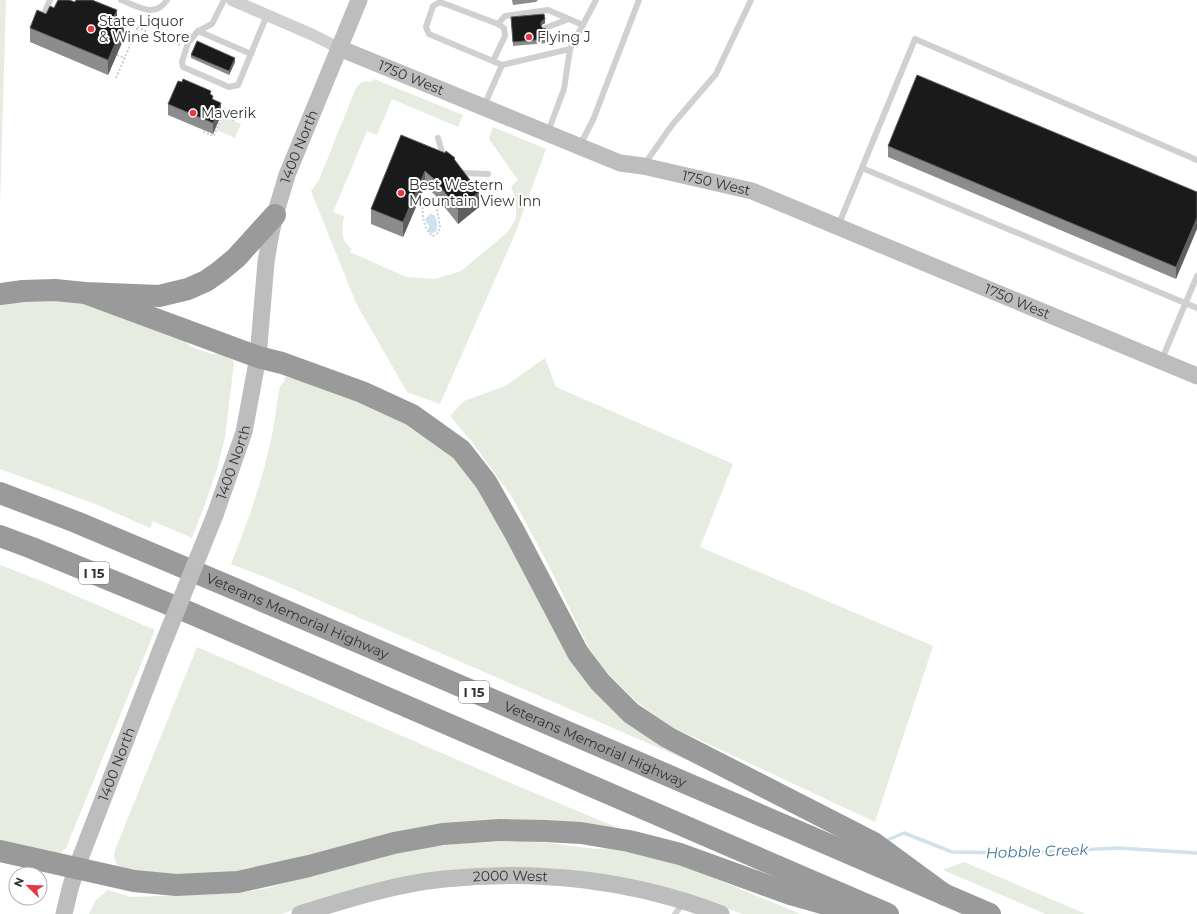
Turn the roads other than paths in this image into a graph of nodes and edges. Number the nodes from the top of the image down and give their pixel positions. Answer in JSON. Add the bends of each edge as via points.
{"nodes":[{"id":1,"x":50,"y":0,"type":"edge"},
{"id":2,"x":121,"y":0,"type":"edge"},
{"id":3,"x":167,"y":0,"type":"edge"},
{"id":4,"x":224,"y":0,"type":"edge"},
{"id":5,"x":232,"y":0,"type":"edge"},
{"id":6,"x":360,"y":0,"type":"edge"},
{"id":7,"x":596,"y":0,"type":"edge"},
{"id":8,"x":639,"y":0,"type":"edge"},
{"id":9,"x":751,"y":0,"type":"edge"},
{"id":10,"x":266,"y":15,"type":"junction"},
{"id":11,"x":568,"y":18,"type":"junction"},
{"id":12,"x":41,"y":21,"type":"edge"},
{"id":13,"x":498,"y":24,"type":"junction"},
{"id":14,"x":583,"y":25,"type":"junction"},
{"id":15,"x":546,"y":28,"type":"edge"},
{"id":16,"x":198,"y":31,"type":"junction"},
{"id":17,"x":512,"y":31,"type":"edge"},
{"id":18,"x":504,"y":32,"type":"junction"},
{"id":19,"x":339,"y":48,"type":"junction"},
{"id":20,"x":570,"y":49,"type":"junction"},
{"id":21,"x":250,"y":54,"type":"junction"},
{"id":22,"x":493,"y":61,"type":"junction"},
{"id":23,"x":502,"y":65,"type":"junction"},
{"id":24,"x":483,"y":107,"type":"junction"},
{"id":25,"x":547,"y":134,"type":"junction"},
{"id":26,"x":438,"y":138,"type":"dead end"},
{"id":27,"x":579,"y":146,"type":"junction"},
{"id":28,"x":1197,"y":160,"type":"edge"},
{"id":29,"x":643,"y":166,"type":"junction"},
{"id":30,"x":862,"y":168,"type":"junction"},
{"id":31,"x":488,"y":174,"type":"dead end"},
{"id":32,"x":275,"y":216,"type":"junction"},
{"id":33,"x":838,"y":226,"type":"junction"},
{"id":34,"x":1197,"y":276,"type":"edge"},
{"id":35,"x":85,"y":293,"type":"junction"},
{"id":36,"x":0,"y":294,"type":"edge"},
{"id":37,"x":1186,"y":303,"type":"junction"},
{"id":38,"x":1197,"y":308,"type":"edge"},
{"id":39,"x":258,"y":357,"type":"junction"},
{"id":40,"x":1161,"y":361,"type":"junction"},
{"id":41,"x":1197,"y":376,"type":"edge"},
{"id":42,"x":0,"y":493,"type":"edge"},
{"id":43,"x":0,"y":536,"type":"edge"},
{"id":44,"x":0,"y":851,"type":"edge"},
{"id":45,"x":76,"y":869,"type":"junction"},
{"id":46,"x":945,"y":895,"type":"junction"},
{"id":47,"x":679,"y":908,"type":"edge"},
{"id":48,"x":64,"y":914,"type":"edge"},
{"id":49,"x":300,"y":914,"type":"edge"},
{"id":50,"x":721,"y":914,"type":"edge"},
{"id":51,"x":861,"y":914,"type":"edge"},
{"id":52,"x":888,"y":914,"type":"edge"},
{"id":53,"x":990,"y":914,"type":"edge"}],
"edges":[{"from":1,"to":12,"type":"lane"},
{"from":2,"to":3,"type":"lane","via":[[152,11]]},
{"from":4,"to":16,"type":"lane","via":[[212,24]]},
{"from":5,"to":10,"type":"street","name":"1750 West"},
{"from":6,"to":19,"type":"street","name":"1400 North"},
{"from":7,"to":14,"type":"lane"},
{"from":8,"to":27,"type":"lane","via":[[593,120]]},
{"from":9,"to":29,"type":"lane","via":[[716,74],[672,125]]},
{"from":10,"to":19,"type":"street","name":"1750 West"},
{"from":10,"to":21,"type":"lane"},
{"from":11,"to":13,"type":"lane","via":[[548,10],[505,16]]},
{"from":11,"to":14,"type":"lane"},
{"from":11,"to":15,"type":"lane"},
{"from":13,"to":18,"type":"lane","via":[[504,28]]},
{"from":13,"to":22,"type":"lane","via":[[440,2],[433,6],[426,27],[429,34]]},
{"from":14,"to":20,"type":"lane"},
{"from":16,"to":21,"type":"lane"},
{"from":16,"to":21,"type":"lane","via":[[188,43],[183,67],[229,87],[238,85]]},
{"from":17,"to":18,"type":"lane"},
{"from":18,"to":22,"type":"lane"},
{"from":19,"to":24,"type":"street","name":"1750 West"},
{"from":19,"to":32,"type":"street","name":"1400 North","via":[[287,175]]},
{"from":20,"to":23,"type":"lane"},
{"from":20,"to":25,"type":"lane","via":[[564,88]]},
{"from":22,"to":23,"type":"lane"},
{"from":23,"to":24,"type":"lane"},
{"from":24,"to":25,"type":"street","name":"1750 West"},
{"from":25,"to":27,"type":"street","name":"1750 West"},
{"from":26,"to":31,"type":"lane","via":[[444,159],[463,173]]},
{"from":27,"to":29,"type":"street","name":"1750 West","via":[[620,163]]},
{"from":28,"to":30,"type":"lane","via":[[915,40]]},
{"from":29,"to":33,"type":"street","name":"1750 West","via":[[752,190]]},
{"from":30,"to":33,"type":"lane"},
{"from":30,"to":37,"type":"lane"},
{"from":32,"to":35,"type":"highway","via":[[236,258],[206,281],[188,289],[160,296]]},
{"from":32,"to":39,"type":"street","name":"1400 North","via":[[266,262]]},
{"from":33,"to":40,"type":"street","name":"1750 West"},
{"from":34,"to":37,"type":"lane"},
{"from":35,"to":36,"type":"highway","via":[[56,290]]},
{"from":35,"to":39,"type":"highway"},
{"from":37,"to":38,"type":"lane"},
{"from":37,"to":40,"type":"lane"},
{"from":39,"to":45,"type":"street","name":"1400 North","bridge":true,"via":[[244,432],[215,515]]},
{"from":39,"to":46,"type":"highway","via":[[362,392],[412,415],[461,450],[486,482],[578,653],[600,682],[631,713],[667,736],[874,842]]},
{"from":40,"to":41,"type":"street","name":"1750 West"},
{"from":42,"to":46,"type":"highway","name":"Veterans Memorial Highway","number":"I 15","via":[[221,583]]},
{"from":43,"to":52,"type":"highway","number":"I 15","via":[[188,612]]},
{"from":44,"to":45,"type":"highway"},
{"from":45,"to":48,"type":"street","name":"1400 North"},
{"from":45,"to":51,"type":"highway","via":[[141,882],[176,885],[238,882],[394,842],[443,834],[500,830],[581,833],[629,841],[680,854],[790,894]]},
{"from":46,"to":53,"type":"highway","name":"Veterans Memorial Highway","number":"I 15"},
{"from":47,"to":49,"type":"street","name":"2000 West","via":[[645,891],[607,883],[505,875],[443,879],[404,885],[370,892]]},
{"from":47,"to":50,"type":"street","name":"2000 West"}]}
